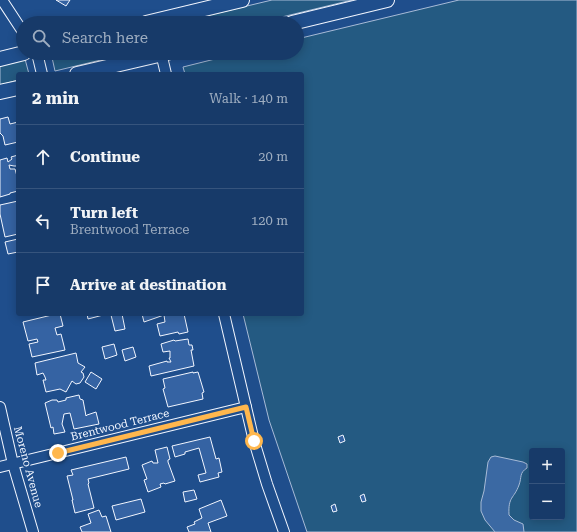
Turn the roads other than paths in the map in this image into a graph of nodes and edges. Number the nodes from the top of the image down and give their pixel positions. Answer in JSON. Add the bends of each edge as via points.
{"nodes":[{"id":1,"x":2,"y":0,"type":"edge"},
{"id":2,"x":242,"y":0,"type":"edge"},
{"id":3,"x":387,"y":0,"type":"edge"},
{"id":4,"x":372,"y":2,"type":"edge"},
{"id":5,"x":177,"y":16,"type":"edge"},
{"id":6,"x":304,"y":20,"type":"edge"},
{"id":7,"x":16,"y":21,"type":"edge"},
{"id":8,"x":16,"y":55,"type":"edge"},
{"id":9,"x":0,"y":59,"type":"edge"},
{"id":10,"x":39,"y":60,"type":"edge"},
{"id":11,"x":134,"y":60,"type":"edge"},
{"id":12,"x":164,"y":60,"type":"edge"},
{"id":13,"x":42,"y":72,"type":"edge"},
{"id":14,"x":85,"y":72,"type":"edge"},
{"id":15,"x":166,"y":72,"type":"edge"},
{"id":16,"x":16,"y":88,"type":"edge"},
{"id":17,"x":0,"y":92,"type":"edge"},
{"id":18,"x":224,"y":316,"type":"edge"},
{"id":19,"x":0,"y":407,"type":"edge"},
{"id":20,"x":246,"y":407,"type":"junction"},
{"id":21,"x":13,"y":464,"type":"junction"},
{"id":22,"x":0,"y":467,"type":"edge"},
{"id":23,"x":33,"y":532,"type":"edge"},
{"id":24,"x":284,"y":532,"type":"edge"}],
"edges":[{"from":1,"to":7,"type":"street"},
{"from":2,"to":5,"type":"main road"},
{"from":3,"to":4,"type":"main road"},
{"from":4,"to":6,"type":"main road"},
{"from":8,"to":9,"type":"main road"},
{"from":10,"to":13,"type":"street"},
{"from":11,"to":14,"type":"main road"},
{"from":12,"to":15,"type":"street"},
{"from":16,"to":17,"type":"main road"},
{"from":18,"to":20,"type":"street"},
{"from":19,"to":21,"type":"street","name":"Moreno Avenue"},
{"from":20,"to":21,"type":"street","name":"Brentwood Terrace"},
{"from":20,"to":24,"type":"street","via":[[267,484]]},
{"from":21,"to":22,"type":"street","name":"Brentwood Terrace"},
{"from":21,"to":23,"type":"street","name":"Moreno Avenue"}]}
